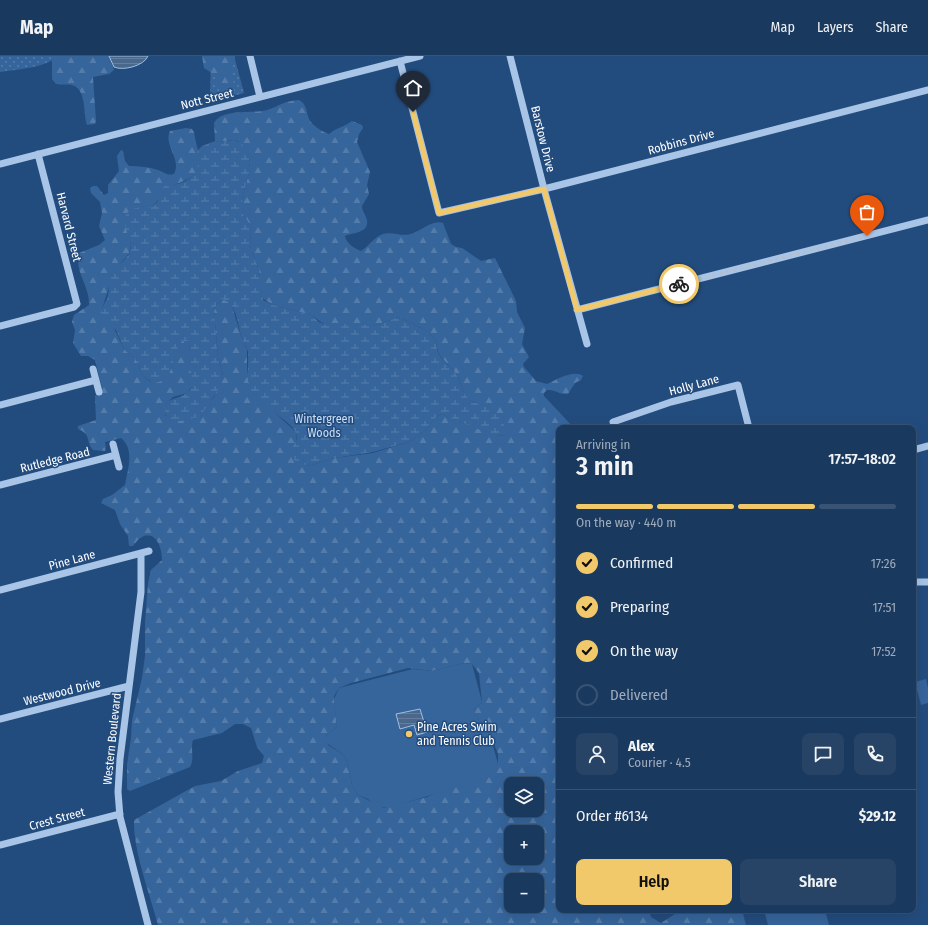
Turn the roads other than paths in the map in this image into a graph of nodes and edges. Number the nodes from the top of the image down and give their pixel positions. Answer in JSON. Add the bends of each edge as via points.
{"nodes":[{"id":1,"x":250,"y":56,"type":"edge"},
{"id":2,"x":420,"y":56,"type":"edge"},
{"id":3,"x":510,"y":56,"type":"edge"},
{"id":4,"x":400,"y":61,"type":"junction"},
{"id":5,"x":928,"y":90,"type":"edge"},
{"id":6,"x":260,"y":97,"type":"junction"},
{"id":7,"x":38,"y":154,"type":"junction"},
{"id":8,"x":0,"y":164,"type":"edge"},
{"id":9,"x":544,"y":189,"type":"junction"},
{"id":10,"x":928,"y":220,"type":"edge"},
{"id":11,"x":577,"y":310,"type":"junction"},
{"id":12,"x":0,"y":326,"type":"edge"},
{"id":13,"x":587,"y":344,"type":"dead end"},
{"id":14,"x":93,"y":369,"type":"dead end"},
{"id":15,"x":96,"y":380,"type":"junction"},
{"id":16,"x":99,"y":392,"type":"dead end"},
{"id":17,"x":0,"y":405,"type":"edge"},
{"id":18,"x":613,"y":422,"type":"dead end"},
{"id":19,"x":748,"y":425,"type":"edge"},
{"id":20,"x":113,"y":444,"type":"dead end"},
{"id":21,"x":928,"y":446,"type":"edge"},
{"id":22,"x":916,"y":449,"type":"edge"},
{"id":23,"x":116,"y":455,"type":"junction"},
{"id":24,"x":119,"y":467,"type":"dead end"},
{"id":25,"x":0,"y":485,"type":"edge"},
{"id":26,"x":149,"y":551,"type":"dead end"},
{"id":27,"x":141,"y":553,"type":"junction"},
{"id":28,"x":916,"y":582,"type":"edge"},
{"id":29,"x":928,"y":582,"type":"edge"},
{"id":30,"x":0,"y":590,"type":"edge"},
{"id":31,"x":129,"y":686,"type":"junction"},
{"id":32,"x":0,"y":719,"type":"edge"},
{"id":33,"x":120,"y":814,"type":"junction"},
{"id":34,"x":0,"y":845,"type":"edge"},
{"id":35,"x":148,"y":925,"type":"edge"}],
"edges":[{"from":1,"to":6,"type":"street"},
{"from":2,"to":4,"type":"street","name":"Nott Street"},
{"from":3,"to":9,"type":"street","name":"Barstow Drive"},
{"from":4,"to":6,"type":"street","name":"Nott Street"},
{"from":4,"to":9,"type":"street","name":"Robbins Drive","via":[[439,213]]},
{"from":5,"to":9,"type":"street","name":"Robbins Drive"},
{"from":6,"to":7,"type":"street","name":"Nott Street"},
{"from":7,"to":8,"type":"street","name":"Nott Street"},
{"from":7,"to":12,"type":"street","name":"Harvard Street","via":[[76,305]]},
{"from":9,"to":11,"type":"street","name":"Barstow Drive"},
{"from":10,"to":11,"type":"street"},
{"from":11,"to":13,"type":"street","name":"Barstow Drive"},
{"from":14,"to":15,"type":"street"},
{"from":15,"to":16,"type":"street"},
{"from":15,"to":17,"type":"street"},
{"from":18,"to":19,"type":"street","name":"Holly Lane","via":[[671,402],[738,385]]},
{"from":20,"to":23,"type":"street"},
{"from":21,"to":22,"type":"street"},
{"from":23,"to":24,"type":"street"},
{"from":23,"to":25,"type":"street","name":"Rutledge Road"},
{"from":26,"to":27,"type":"street","name":"Pine Lane"},
{"from":27,"to":30,"type":"street","name":"Pine Lane"},
{"from":27,"to":31,"type":"street","name":"Western Boulevard","via":[[141,592]]},
{"from":28,"to":29,"type":"street"},
{"from":31,"to":32,"type":"street","name":"Westwood Drive"},
{"from":31,"to":33,"type":"street","name":"Western Boulevard","via":[[118,774]]},
{"from":33,"to":34,"type":"street","name":"Crest Street"},
{"from":33,"to":35,"type":"street","name":"Western Boulevard"}]}
